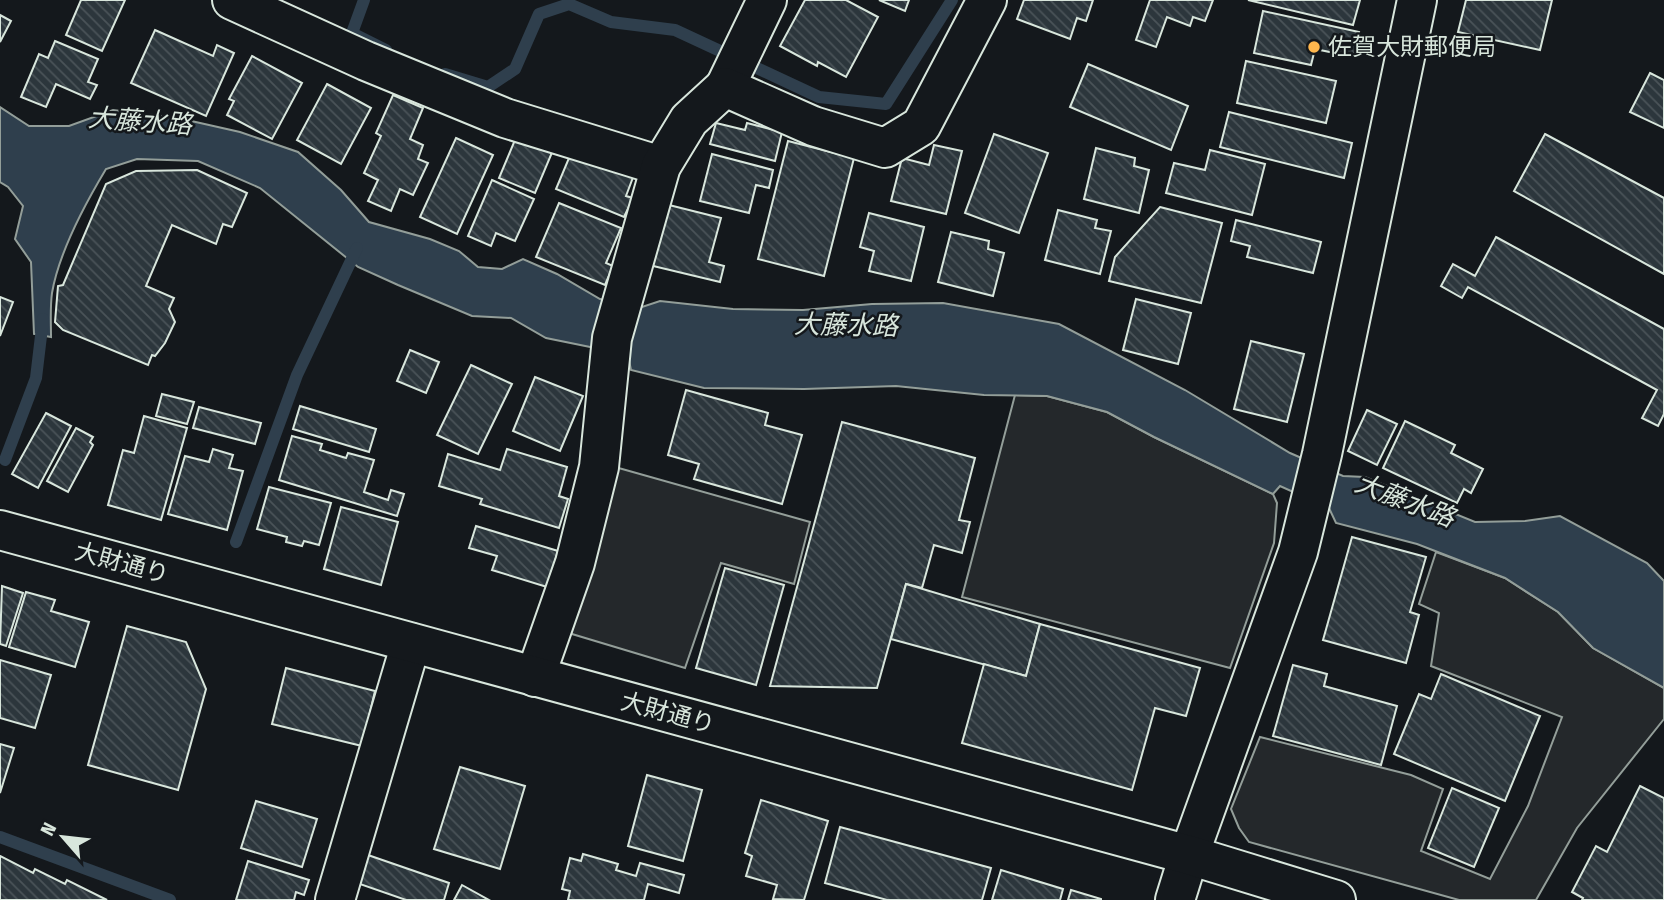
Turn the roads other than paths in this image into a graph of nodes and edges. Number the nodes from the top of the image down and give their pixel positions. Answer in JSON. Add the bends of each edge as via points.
{"nodes":[{"id":1,"x":232,"y":0,"type":"edge"},
{"id":2,"x":767,"y":0,"type":"edge"},
{"id":3,"x":987,"y":0,"type":"edge"},
{"id":4,"x":1417,"y":0,"type":"edge"},
{"id":5,"x":733,"y":69,"type":"junction"},
{"id":6,"x":661,"y":166,"type":"junction"},
{"id":7,"x":0,"y":530,"type":"edge"},
{"id":8,"x":411,"y":643,"type":"junction"},
{"id":9,"x":535,"y":677,"type":"junction"},
{"id":10,"x":1189,"y":855,"type":"junction"},
{"id":11,"x":335,"y":900,"type":"edge"},
{"id":12,"x":1175,"y":900,"type":"edge"},
{"id":13,"x":1336,"y":900,"type":"edge"}],
"edges":[{"from":1,"to":6,"type":"street","via":[[505,118]]},
{"from":2,"to":5,"type":"street"},
{"from":3,"to":5,"type":"street","via":[[921,126],[885,148],[813,126]]},
{"from":4,"to":10,"type":"street","via":[[1298,552]]},
{"from":5,"to":6,"type":"street","via":[[689,120]]},
{"from":6,"to":9,"type":"street","via":[[612,338],[599,467],[575,563]]},
{"from":7,"to":8,"type":"street","name":"大財通り"},
{"from":8,"to":9,"type":"street","name":"大財通り"},
{"from":8,"to":11,"type":"street"},
{"from":9,"to":10,"type":"street","name":"大財通り"},
{"from":10,"to":12,"type":"street"},
{"from":10,"to":13,"type":"street","name":"大財通り"}]}
